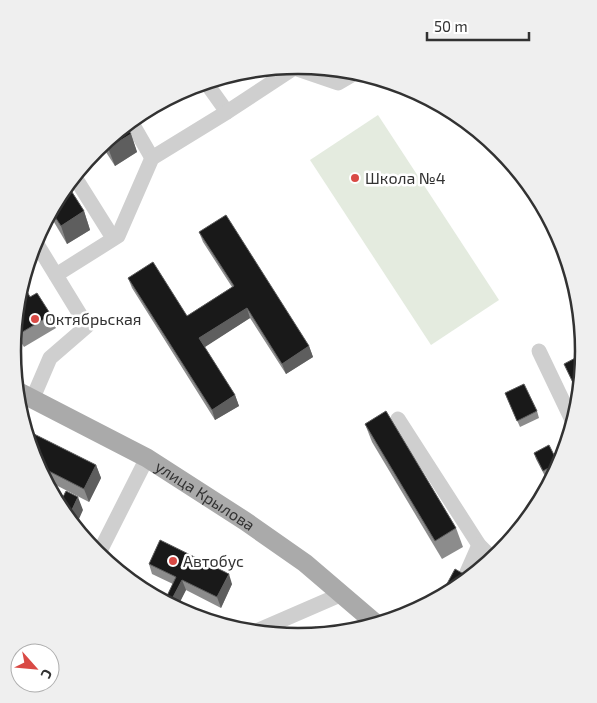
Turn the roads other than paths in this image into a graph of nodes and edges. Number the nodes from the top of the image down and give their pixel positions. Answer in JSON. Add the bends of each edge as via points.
{"nodes":[{"id":1,"x":281,"y":75,"type":"edge"},
{"id":2,"x":315,"y":75,"type":"edge"},
{"id":3,"x":345,"y":79,"type":"edge"},
{"id":4,"x":210,"y":89,"type":"edge"},
{"id":5,"x":227,"y":112,"type":"junction"},
{"id":6,"x":135,"y":128,"type":"edge"},
{"id":7,"x":152,"y":158,"type":"junction"},
{"id":8,"x":79,"y":183,"type":"edge"},
{"id":9,"x":113,"y":238,"type":"junction"},
{"id":10,"x":40,"y":250,"type":"edge"},
{"id":11,"x":56,"y":275,"type":"junction"},
{"id":12,"x":538,"y":351,"type":"dead end"},
{"id":13,"x":26,"y":397,"type":"edge"},
{"id":14,"x":568,"y":413,"type":"edge"},
{"id":15,"x":398,"y":419,"type":"dead end"},
{"id":16,"x":147,"y":458,"type":"junction"},
{"id":17,"x":478,"y":545,"type":"junction"},
{"id":18,"x":102,"y":548,"type":"edge"},
{"id":19,"x":488,"y":554,"type":"edge"},
{"id":20,"x":467,"y":571,"type":"edge"},
{"id":21,"x":342,"y":594,"type":"junction"},
{"id":22,"x":370,"y":619,"type":"edge"},
{"id":23,"x":266,"y":626,"type":"edge"}],
"edges":[{"from":1,"to":5,"type":"street"},
{"from":2,"to":3,"type":"street","via":[[338,83]]},
{"from":4,"to":5,"type":"street"},
{"from":5,"to":7,"type":"street"},
{"from":6,"to":7,"type":"street"},
{"from":7,"to":9,"type":"street","via":[[118,236]]},
{"from":8,"to":9,"type":"street"},
{"from":9,"to":11,"type":"street"},
{"from":10,"to":11,"type":"street"},
{"from":11,"to":13,"type":"street","via":[[87,326],[50,358]]},
{"from":12,"to":14,"type":"street"},
{"from":13,"to":16,"type":"main road","name":"улица Крылова"},
{"from":15,"to":17,"type":"street"},
{"from":16,"to":18,"type":"street"},
{"from":16,"to":21,"type":"main road","name":"улица Крылова","via":[[253,526]]},
{"from":17,"to":19,"type":"street"},
{"from":17,"to":20,"type":"street"},
{"from":21,"to":22,"type":"main road","name":"улица Крылова"},
{"from":21,"to":23,"type":"street"}]}
